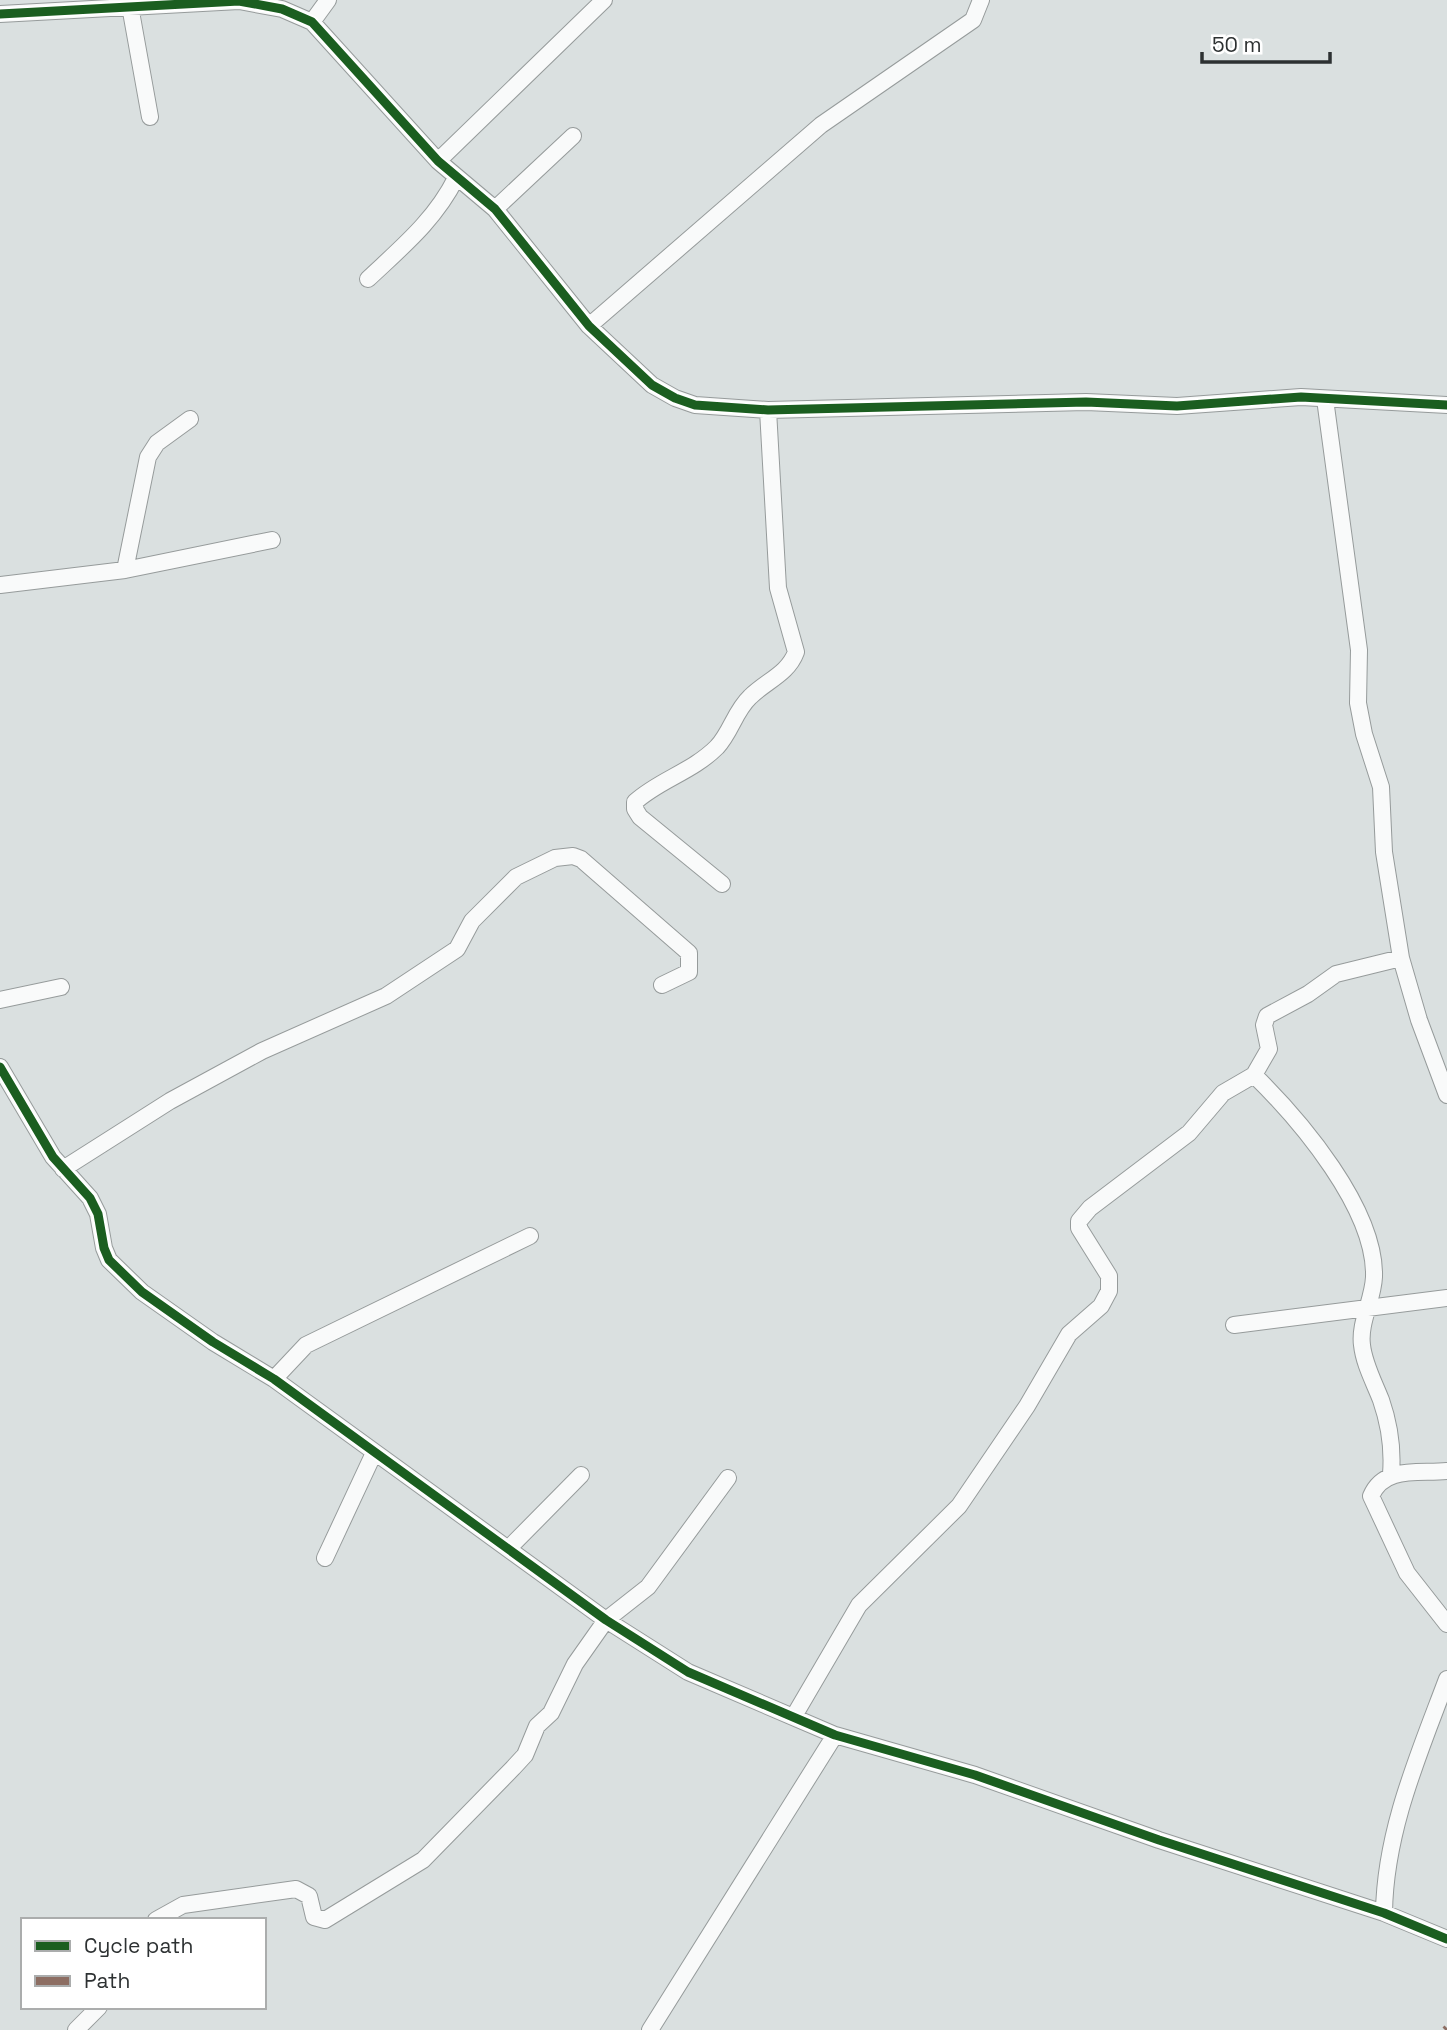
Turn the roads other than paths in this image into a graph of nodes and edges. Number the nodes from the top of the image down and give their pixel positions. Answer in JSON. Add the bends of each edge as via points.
{"nodes":[{"id":1,"x":328,"y":0,"type":"edge"},
{"id":2,"x":604,"y":0,"type":"edge"},
{"id":3,"x":981,"y":0,"type":"edge"},
{"id":4,"x":68,"y":5,"type":"edge"},
{"id":5,"x":130,"y":6,"type":"junction"},
{"id":6,"x":0,"y":14,"type":"edge"},
{"id":7,"x":312,"y":22,"type":"junction"},
{"id":8,"x":150,"y":117,"type":"dead end"},
{"id":9,"x":573,"y":136,"type":"dead end"},
{"id":10,"x":438,"y":161,"type":"junction"},
{"id":11,"x":456,"y":178,"type":"junction"},
{"id":12,"x":495,"y":209,"type":"junction"},
{"id":13,"x":368,"y":279,"type":"dead end"},
{"id":14,"x":589,"y":326,"type":"junction"},
{"id":15,"x":1325,"y":399,"type":"junction"},
{"id":16,"x":1447,"y":405,"type":"edge"},
{"id":17,"x":768,"y":410,"type":"junction"},
{"id":18,"x":190,"y":419,"type":"dead end"},
{"id":19,"x":272,"y":540,"type":"dead end"},
{"id":20,"x":125,"y":570,"type":"junction"},
{"id":21,"x":0,"y":585,"type":"edge"},
{"id":22,"x":723,"y":884,"type":"dead end"},
{"id":23,"x":1401,"y":958,"type":"junction"},
{"id":24,"x":662,"y":985,"type":"dead end"},
{"id":25,"x":61,"y":988,"type":"dead end"},
{"id":26,"x":0,"y":1000,"type":"edge"},
{"id":27,"x":0,"y":1067,"type":"edge"},
{"id":28,"x":1254,"y":1075,"type":"junction"},
{"id":29,"x":1447,"y":1095,"type":"edge"},
{"id":30,"x":62,"y":1169,"type":"junction"},
{"id":31,"x":530,"y":1236,"type":"dead end"},
{"id":32,"x":1447,"y":1298,"type":"edge"},
{"id":33,"x":1370,"y":1307,"type":"junction"},
{"id":34,"x":1234,"y":1325,"type":"dead end"},
{"id":35,"x":274,"y":1379,"type":"junction"},
{"id":36,"x":374,"y":1453,"type":"junction"},
{"id":37,"x":1447,"y":1471,"type":"edge"},
{"id":38,"x":1391,"y":1474,"type":"junction"},
{"id":39,"x":581,"y":1475,"type":"dead end"},
{"id":40,"x":728,"y":1478,"type":"dead end"},
{"id":41,"x":508,"y":1549,"type":"junction"},
{"id":42,"x":326,"y":1558,"type":"dead end"},
{"id":43,"x":606,"y":1620,"type":"junction"},
{"id":44,"x":1447,"y":1624,"type":"edge"},
{"id":45,"x":1447,"y":1679,"type":"edge"},
{"id":46,"x":794,"y":1716,"type":"junction"},
{"id":47,"x":835,"y":1735,"type":"junction"},
{"id":48,"x":1384,"y":1913,"type":"junction"},
{"id":49,"x":160,"y":1918,"type":"edge"},
{"id":50,"x":1447,"y":1940,"type":"edge"},
{"id":51,"x":97,"y":2009,"type":"edge"},
{"id":52,"x":76,"y":2030,"type":"edge"},
{"id":53,"x":650,"y":2030,"type":"edge"}],
"edges":[{"from":1,"to":7,"type":"street"},
{"from":2,"to":10,"type":"street"},
{"from":3,"to":14,"type":"street","via":[[973,20],[821,125]]},
{"from":4,"to":5,"type":"street"},
{"from":4,"to":6,"type":"street"},
{"from":5,"to":7,"type":"street","via":[[251,2]]},
{"from":5,"to":8,"type":"street"},
{"from":7,"to":10,"type":"street"},
{"from":9,"to":12,"type":"street"},
{"from":10,"to":11,"type":"street"},
{"from":11,"to":12,"type":"street"},
{"from":11,"to":13,"type":"street","via":[[426,225]]},
{"from":12,"to":14,"type":"street"},
{"from":14,"to":17,"type":"street","via":[[652,385],[675,398]]},
{"from":15,"to":16,"type":"street"},
{"from":15,"to":17,"type":"street","via":[[1269,398],[1177,406],[1086,402]]},
{"from":15,"to":23,"type":"street","via":[[1359,650],[1359,703],[1381,787],[1384,852]]},
{"from":17,"to":22,"type":"street","via":[[778,588],[795,640],[793,661],[750,697],[718,746],[635,802],[640,817]]},
{"from":18,"to":20,"type":"street","via":[[157,443],[148,457]]},
{"from":19,"to":20,"type":"street"},
{"from":20,"to":21,"type":"street"},
{"from":23,"to":28,"type":"street","via":[[1336,974],[1267,1016],[1264,1025],[1269,1049]]},
{"from":23,"to":29,"type":"street"},
{"from":24,"to":30,"type":"street","via":[[689,972],[689,953],[581,859],[555,858],[509,882],[472,921],[457,949],[386,996],[262,1051],[170,1101]]},
{"from":25,"to":26,"type":"street"},
{"from":27,"to":30,"type":"street"},
{"from":28,"to":33,"type":"street","via":[[1296,1117],[1358,1212],[1374,1275]]},
{"from":28,"to":46,"type":"street","via":[[1229,1088],[1189,1133],[1079,1221],[1109,1276],[1109,1291],[1101,1307],[1069,1334],[959,1506],[859,1605]]},
{"from":30,"to":35,"type":"street","via":[[90,1198],[104,1248],[117,1268],[142,1292]]},
{"from":31,"to":35,"type":"street","via":[[306,1345]]},
{"from":32,"to":33,"type":"street"},
{"from":33,"to":34,"type":"street"},
{"from":33,"to":38,"type":"street","via":[[1362,1344],[1389,1432]]},
{"from":35,"to":36,"type":"street"},
{"from":36,"to":41,"type":"street"},
{"from":36,"to":42,"type":"street"},
{"from":37,"to":38,"type":"street"},
{"from":38,"to":44,"type":"street","via":[[1375,1487],[1373,1504],[1407,1573]]},
{"from":39,"to":41,"type":"street"},
{"from":40,"to":43,"type":"street","via":[[649,1587]]},
{"from":41,"to":43,"type":"street"},
{"from":43,"to":46,"type":"street","via":[[688,1672]]},
{"from":43,"to":49,"type":"street","via":[[575,1664],[551,1713],[535,1729],[525,1755],[423,1860],[326,1920],[314,1917],[309,1896],[296,1889],[183,1905]]},
{"from":45,"to":48,"type":"street","via":[[1394,1830],[1384,1881]]},
{"from":46,"to":47,"type":"street"},
{"from":47,"to":48,"type":"street","via":[[975,1775]]},
{"from":47,"to":53,"type":"street"},
{"from":48,"to":50,"type":"street"},
{"from":51,"to":52,"type":"street"}]}
